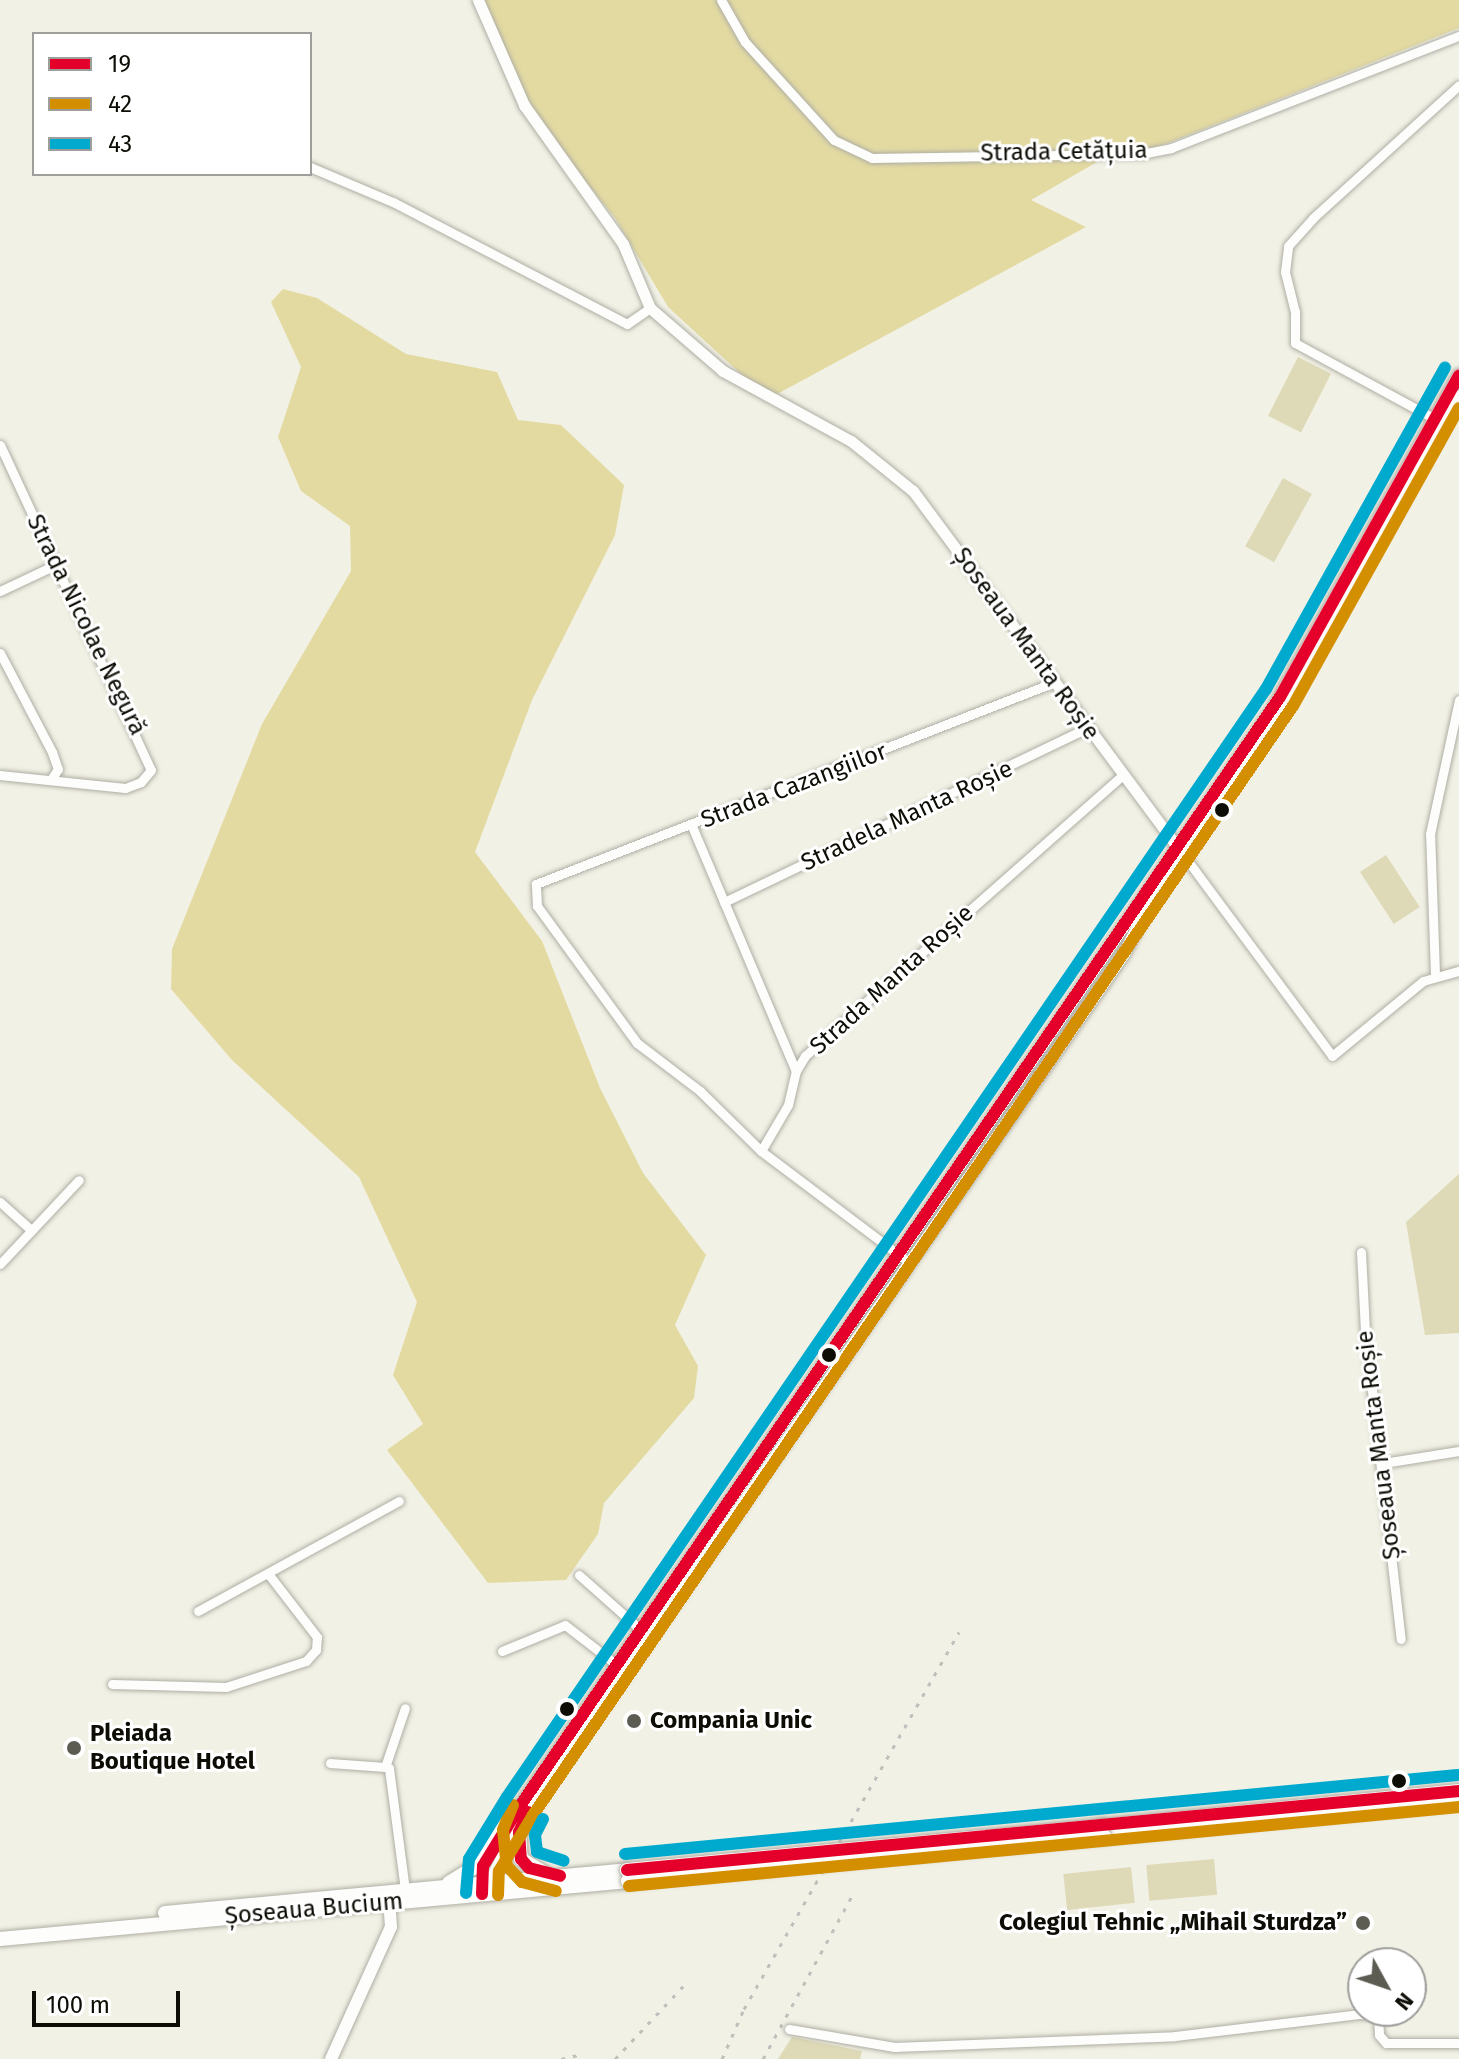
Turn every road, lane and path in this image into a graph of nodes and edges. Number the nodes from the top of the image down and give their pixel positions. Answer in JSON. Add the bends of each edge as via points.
{"nodes":[{"id":1,"x":478,"y":0,"type":"edge"},
{"id":2,"x":721,"y":0,"type":"edge"},
{"id":3,"x":1459,"y":36,"type":"edge"},
{"id":4,"x":1459,"y":85,"type":"edge"},
{"id":5,"x":312,"y":168,"type":"edge"},
{"id":6,"x":650,"y":308,"type":"junction"},
{"id":7,"x":1459,"y":375,"type":"edge"},
{"id":8,"x":1459,"y":396,"type":"edge"},
{"id":9,"x":1435,"y":419,"type":"junction"},
{"id":10,"x":0,"y":445,"type":"edge"},
{"id":11,"x":57,"y":564,"type":"junction"},
{"id":12,"x":0,"y":591,"type":"edge"},
{"id":13,"x":0,"y":653,"type":"edge"},
{"id":14,"x":1055,"y":682,"type":"junction"},
{"id":15,"x":1459,"y":700,"type":"edge"},
{"id":16,"x":1087,"y":728,"type":"junction"},
{"id":17,"x":0,"y":775,"type":"edge"},
{"id":18,"x":1123,"y":775,"type":"junction"},
{"id":19,"x":52,"y":778,"type":"junction"},
{"id":20,"x":691,"y":824,"type":"junction"},
{"id":21,"x":1181,"y":852,"type":"junction"},
{"id":22,"x":724,"y":902,"type":"junction"},
{"id":23,"x":1459,"y":971,"type":"edge"},
{"id":24,"x":1435,"y":974,"type":"junction"},
{"id":25,"x":796,"y":1071,"type":"junction"},
{"id":26,"x":761,"y":1151,"type":"junction"},
{"id":27,"x":79,"y":1180,"type":"dead end"},
{"id":28,"x":0,"y":1202,"type":"edge"},
{"id":29,"x":27,"y":1227,"type":"junction"},
{"id":30,"x":1361,"y":1252,"type":"dead end"},
{"id":31,"x":903,"y":1258,"type":"junction"},
{"id":32,"x":0,"y":1264,"type":"edge"},
{"id":33,"x":1459,"y":1451,"type":"edge"},
{"id":34,"x":1383,"y":1463,"type":"junction"},
{"id":35,"x":399,"y":1501,"type":"dead end"},
{"id":36,"x":269,"y":1575,"type":"junction"},
{"id":37,"x":579,"y":1575,"type":"dead end"},
{"id":38,"x":198,"y":1611,"type":"dead end"},
{"id":39,"x":641,"y":1630,"type":"junction"},
{"id":40,"x":1401,"y":1639,"type":"dead end"},
{"id":41,"x":502,"y":1651,"type":"dead end"},
{"id":42,"x":620,"y":1668,"type":"junction"},
{"id":43,"x":112,"y":1684,"type":"dead end"},
{"id":44,"x":405,"y":1708,"type":"dead end"},
{"id":45,"x":330,"y":1763,"type":"dead end"},
{"id":46,"x":385,"y":1767,"type":"junction"},
{"id":47,"x":1459,"y":1791,"type":"edge"},
{"id":48,"x":1459,"y":1801,"type":"edge"},
{"id":49,"x":524,"y":1809,"type":"junction"},
{"id":50,"x":1103,"y":1831,"type":"junction"},
{"id":51,"x":560,"y":1876,"type":"junction"},
{"id":52,"x":628,"y":1876,"type":"junction"},
{"id":53,"x":441,"y":1887,"type":"junction"},
{"id":54,"x":488,"y":1888,"type":"junction"},
{"id":55,"x":405,"y":1890,"type":"junction"},
{"id":56,"x":389,"y":1897,"type":"junction"},
{"id":57,"x":0,"y":1929,"type":"edge"},
{"id":58,"x":0,"y":1939,"type":"edge"},
{"id":59,"x":789,"y":2029,"type":"dead end"},
{"id":60,"x":1459,"y":2043,"type":"edge"},
{"id":61,"x":331,"y":2059,"type":"edge"}],
"edges":[{"from":1,"to":6,"type":"street","via":[[524,105],[623,244]]},
{"from":2,"to":3,"type":"street","name":"Strada Cetățuia","via":[[745,42],[834,140],[872,158],[1141,154],[1171,148]]},
{"from":4,"to":9,"type":"street","via":[[1313,218],[1288,246],[1285,272],[1295,312],[1295,343]]},
{"from":5,"to":6,"type":"street","via":[[393,202],[627,324]]},
{"from":6,"to":14,"type":"street","name":"Șoseaua Manta Roșie","via":[[723,371],[890,468],[913,491]]},
{"from":7,"to":9,"type":"main road"},
{"from":8,"to":21,"type":"main road","via":[[1305,677]]},
{"from":9,"to":21,"type":"main road","via":[[1296,671]]},
{"from":10,"to":11,"type":"street","name":"Strada Nicolae Negură"},
{"from":11,"to":12,"type":"street"},
{"from":11,"to":19,"type":"street","name":"Strada Nicolae Negură","via":[[151,761],[147,777],[125,788]]},
{"from":13,"to":19,"type":"street","via":[[52,752],[58,769]]},
{"from":14,"to":16,"type":"street","name":"Șoseaua Manta Roșie"},
{"from":14,"to":20,"type":"street","name":"Strada Cazangiilor"},
{"from":15,"to":24,"type":"street","via":[[1430,834]]},
{"from":16,"to":18,"type":"street","name":"Șoseaua Manta Roșie"},
{"from":16,"to":22,"type":"street","name":"Stradela Manta Roșie"},
{"from":17,"to":19,"type":"street"},
{"from":18,"to":21,"type":"street","name":"Șoseaua Manta Roșie"},
{"from":18,"to":25,"type":"street","name":"Strada Manta Roșie","via":[[805,1056]]},
{"from":20,"to":22,"type":"street","name":"Strada Cazangiilor"},
{"from":20,"to":26,"type":"street","via":[[541,880],[533,898],[637,1043],[700,1091]]},
{"from":21,"to":24,"type":"street","name":"Șoseaua Manta Roșie","via":[[1332,1056]]},
{"from":21,"to":31,"type":"main road"},
{"from":22,"to":25,"type":"street","name":"Strada Cazangiilor"},
{"from":23,"to":24,"type":"street"},
{"from":25,"to":26,"type":"street","name":"Strada Manta Roșie","via":[[788,1105]]},
{"from":26,"to":31,"type":"street"},
{"from":27,"to":29,"type":"street"},
{"from":28,"to":29,"type":"street"},
{"from":29,"to":32,"type":"street"},
{"from":30,"to":34,"type":"street","name":"Șoseaua Manta Roșie","via":[[1365,1330]]},
{"from":31,"to":39,"type":"main road"},
{"from":31,"to":42,"type":"main road"},
{"from":33,"to":34,"type":"street"},
{"from":34,"to":40,"type":"street","name":"Șoseaua Manta Roșie"},
{"from":35,"to":36,"type":"street"},
{"from":36,"to":38,"type":"street"},
{"from":36,"to":43,"type":"street","via":[[317,1637],[316,1650],[306,1661],[226,1687]]},
{"from":37,"to":39,"type":"street"},
{"from":39,"to":42,"type":"main road"},
{"from":41,"to":42,"type":"street","via":[[565,1625]]},
{"from":42,"to":49,"type":"main road"},
{"from":44,"to":46,"type":"street"},
{"from":45,"to":46,"type":"street"},
{"from":46,"to":55,"type":"street"},
{"from":47,"to":50,"type":"main road"},
{"from":48,"to":50,"type":"main road"},
{"from":49,"to":51,"type":"main road","via":[[521,1859],[529,1868]]},
{"from":49,"to":53,"type":"main road","via":[[473,1868]]},
{"from":49,"to":54,"type":"main road"},
{"from":50,"to":52,"type":"main road","bridge":true},
{"from":51,"to":52,"type":"main road","name":"Șoseaua Bucium"},
{"from":51,"to":54,"type":"main road","name":"Șoseaua Bucium"},
{"from":52,"to":54,"type":"main road","name":"Șoseaua Bucium"},
{"from":53,"to":54,"type":"main road","name":"Șoseaua Bucium"},
{"from":53,"to":55,"type":"main road","name":"Șoseaua Bucium"},
{"from":54,"to":56,"type":"main road","name":"Șoseaua Bucium"},
{"from":55,"to":56,"type":"main road","name":"Șoseaua Bucium"},
{"from":56,"to":57,"type":"main road","name":"Șoseaua Bucium"},
{"from":56,"to":58,"type":"main road","name":"Șoseaua Bucium"},
{"from":56,"to":61,"type":"main road","via":[[391,1927]]},
{"from":59,"to":60,"type":"street","via":[[869,2045],[918,2046],[1175,2036],[1359,2014],[1378,2015],[1379,2035],[1386,2043]]}]}
